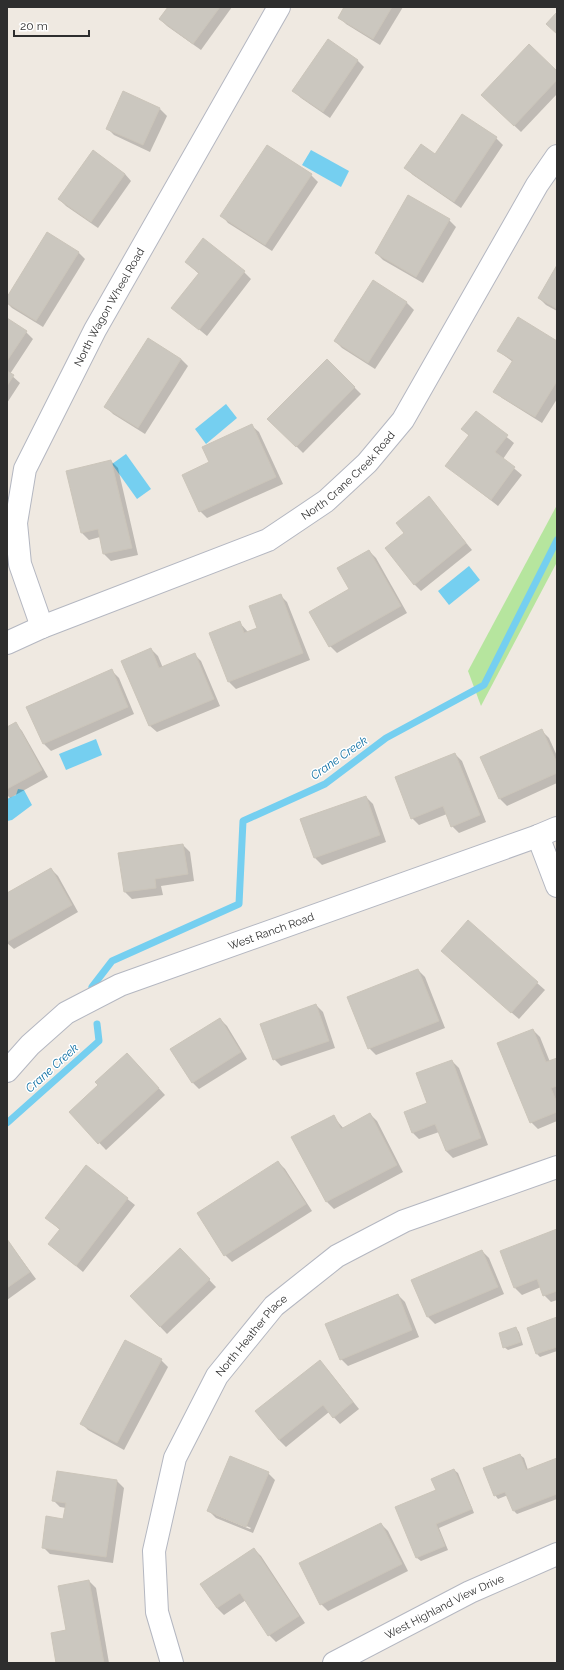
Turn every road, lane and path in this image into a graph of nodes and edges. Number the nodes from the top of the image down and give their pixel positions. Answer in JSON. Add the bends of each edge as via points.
{"nodes":[{"id":1,"x":279,"y":7,"type":"edge"},
{"id":2,"x":557,"y":156,"type":"edge"},
{"id":3,"x":42,"y":627,"type":"junction"},
{"id":4,"x":7,"y":643,"type":"edge"},
{"id":5,"x":548,"y":832,"type":"edge"},
{"id":6,"x":557,"y":886,"type":"edge"},
{"id":7,"x":7,"y":1072,"type":"edge"},
{"id":8,"x":557,"y":1167,"type":"edge"},
{"id":9,"x":557,"y":1554,"type":"edge"},
{"id":10,"x":172,"y":1663,"type":"edge"},
{"id":11,"x":334,"y":1663,"type":"edge"}],
"edges":[{"from":1,"to":3,"type":"street","name":"North Wagon Wheel Road","via":[[95,330],[25,469],[16,523],[20,564]]},
{"from":2,"to":3,"type":"street","name":"North Crane Creek Road","via":[[537,185],[403,420],[368,463],[326,501],[268,540]]},
{"from":3,"to":4,"type":"street","name":"North Crane Creek Road"},
{"from":5,"to":6,"type":"street"},
{"from":5,"to":7,"type":"street","name":"West Ranch Road","via":[[120,985],[66,1014],[30,1044]]},
{"from":8,"to":10,"type":"street","name":"North Heather Place","via":[[404,1221],[337,1256],[274,1306],[217,1376],[175,1458],[154,1551],[157,1612]]},
{"from":9,"to":11,"type":"street","name":"West Highland View Drive","via":[[470,1592]]}]}
